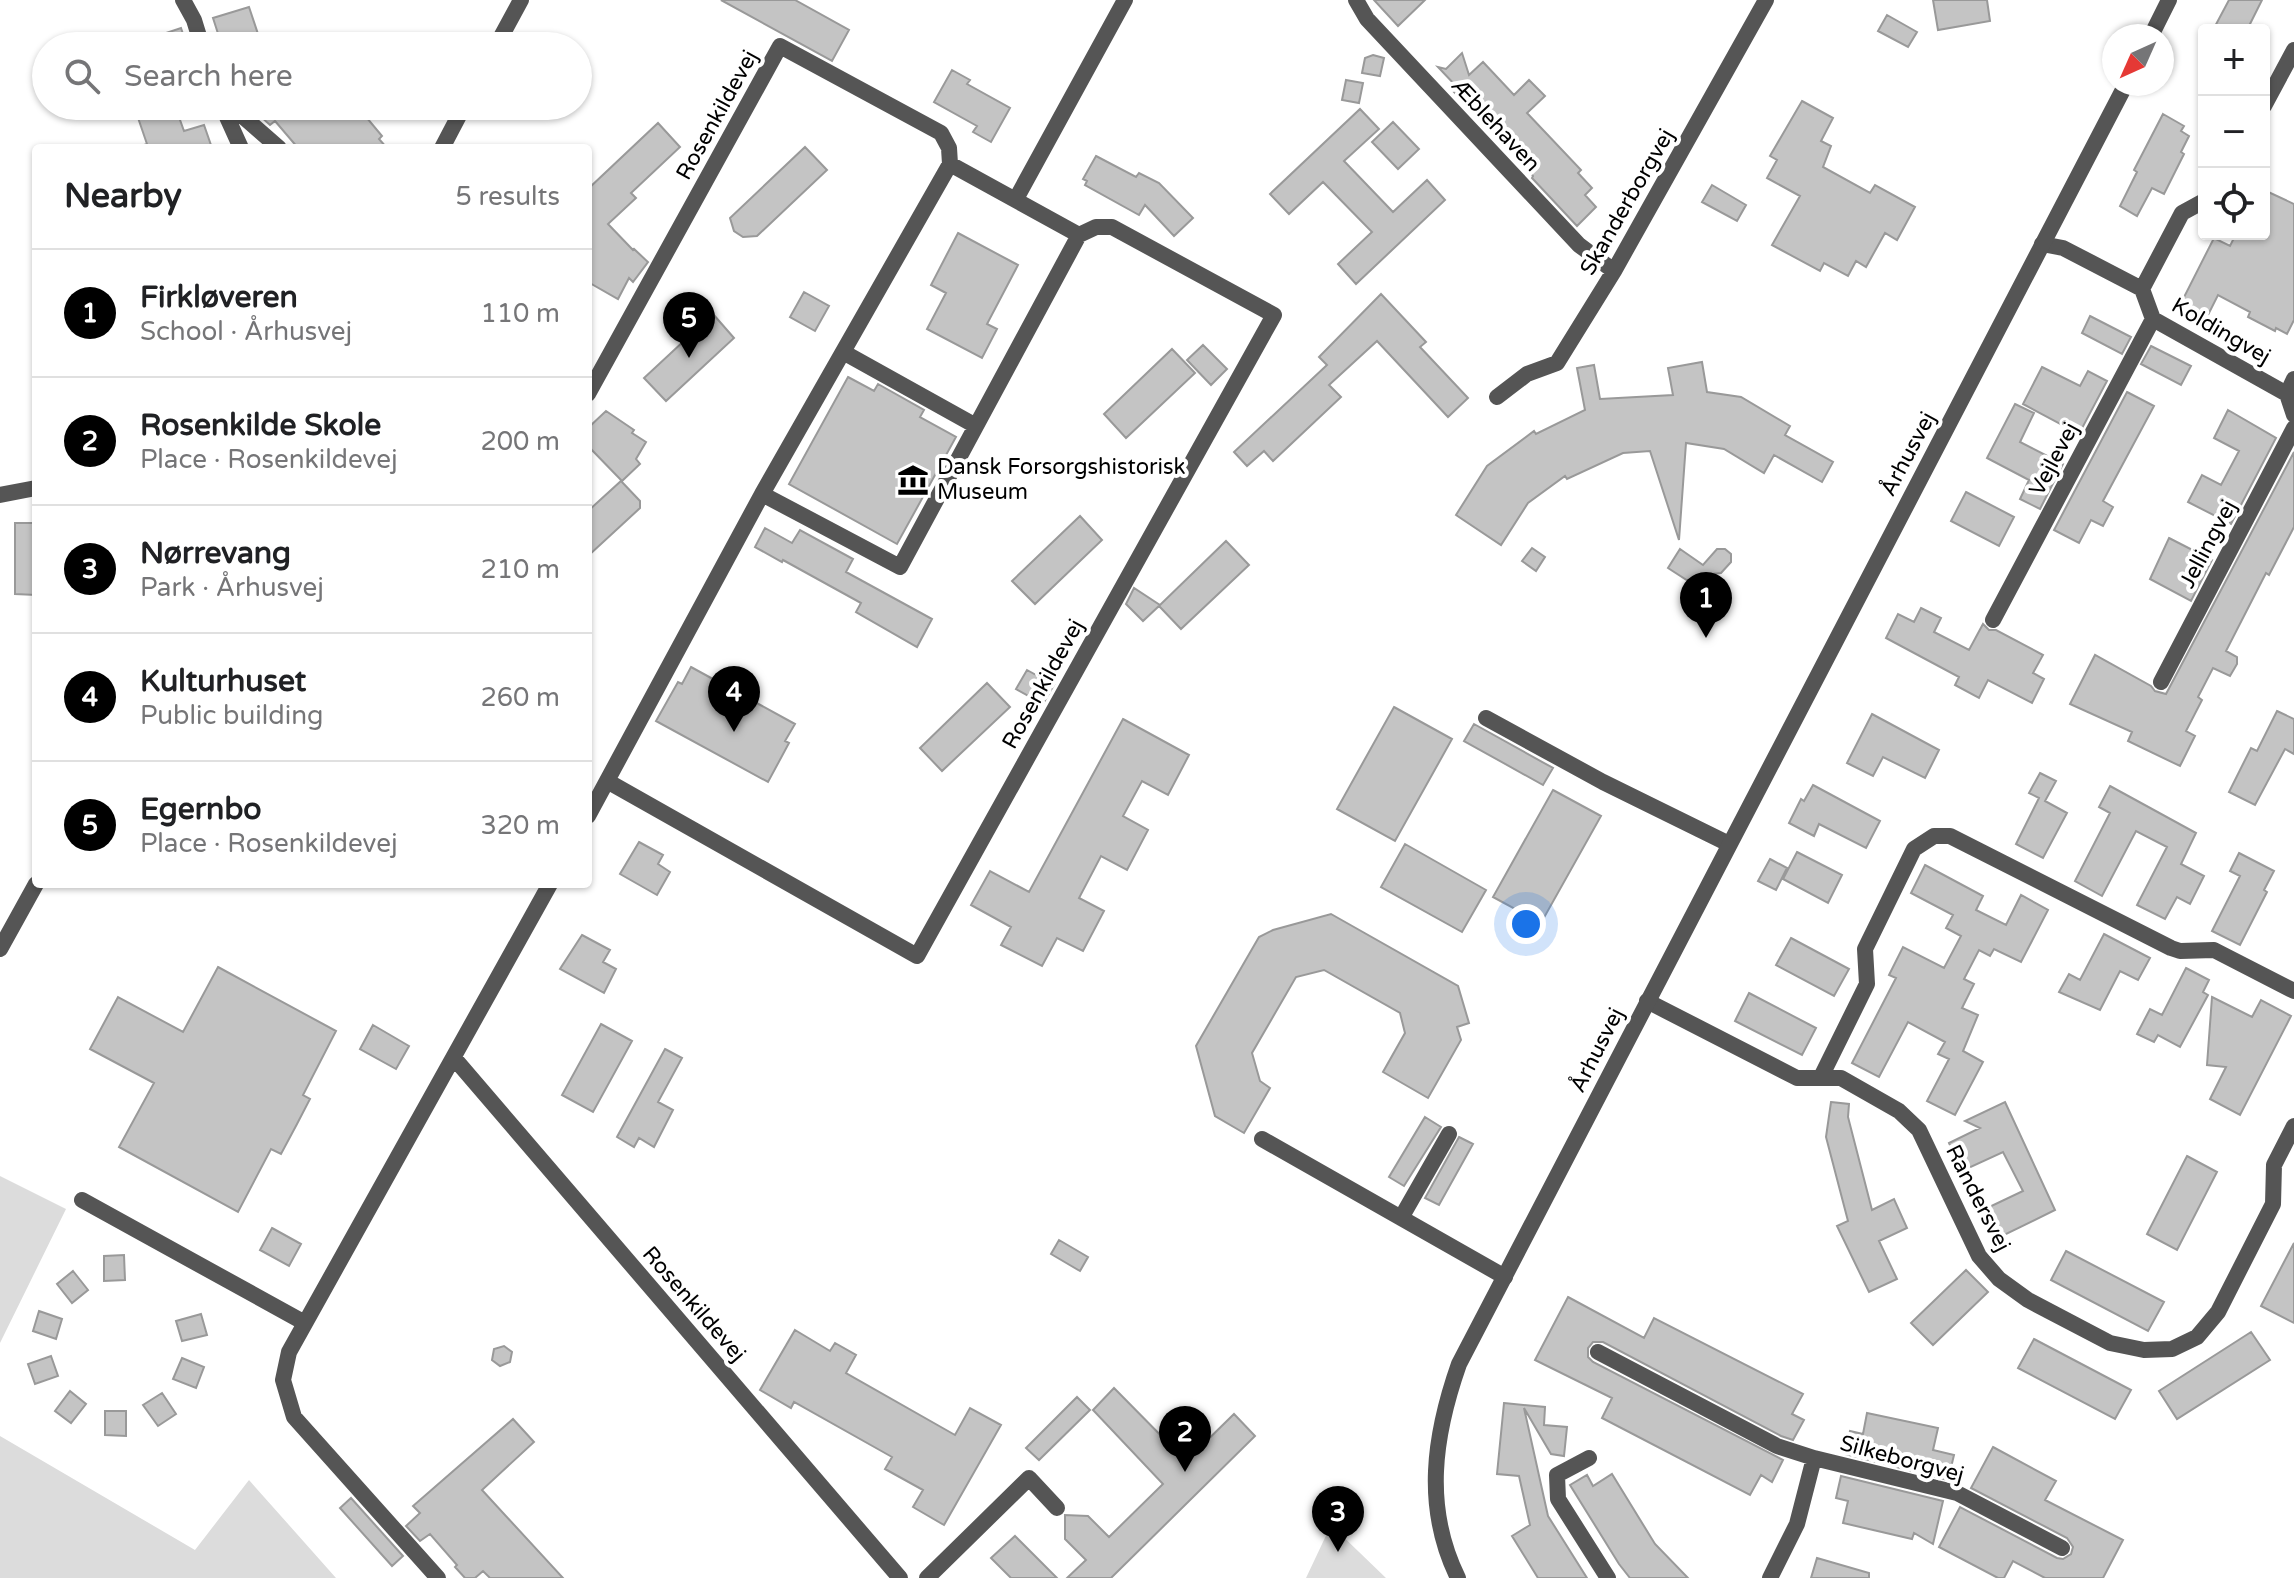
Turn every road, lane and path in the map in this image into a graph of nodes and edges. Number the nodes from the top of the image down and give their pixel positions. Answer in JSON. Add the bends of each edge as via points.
{"nodes":[{"id":1,"x":183,"y":0,"type":"edge"},
{"id":2,"x":521,"y":0,"type":"edge"},
{"id":3,"x":1125,"y":0,"type":"edge"},
{"id":4,"x":1356,"y":0,"type":"edge"},
{"id":5,"x":1766,"y":0,"type":"edge"},
{"id":6,"x":2169,"y":0,"type":"edge"},
{"id":7,"x":2157,"y":24,"type":"edge"},
{"id":8,"x":198,"y":32,"type":"edge"},
{"id":9,"x":504,"y":32,"type":"edge"},
{"id":10,"x":2294,"y":50,"type":"edge"},
{"id":11,"x":2120,"y":96,"type":"edge"},
{"id":12,"x":2269,"y":96,"type":"edge"},
{"id":13,"x":228,"y":120,"type":"edge"},
{"id":14,"x":247,"y":120,"type":"edge"},
{"id":15,"x":457,"y":120,"type":"edge"},
{"id":16,"x":239,"y":144,"type":"edge"},
{"id":17,"x":274,"y":144,"type":"edge"},
{"id":18,"x":444,"y":144,"type":"edge"},
{"id":19,"x":950,"y":164,"type":"junction"},
{"id":20,"x":1016,"y":199,"type":"junction"},
{"id":21,"x":2198,"y":204,"type":"edge"},
{"id":22,"x":1079,"y":235,"type":"junction"},
{"id":23,"x":2042,"y":244,"type":"junction"},
{"id":24,"x":1614,"y":271,"type":"junction"},
{"id":25,"x":2142,"y":289,"type":"junction"},
{"id":26,"x":2153,"y":319,"type":"junction"},
{"id":27,"x":843,"y":352,"type":"junction"},
{"id":28,"x":592,"y":387,"type":"edge"},
{"id":29,"x":2290,"y":387,"type":"edge"},
{"id":30,"x":1497,"y":397,"type":"dead end"},
{"id":31,"x":2294,"y":415,"type":"edge"},
{"id":32,"x":976,"y":426,"type":"junction"},
{"id":33,"x":2294,"y":428,"type":"edge"},
{"id":34,"x":32,"y":489,"type":"edge"},
{"id":35,"x":762,"y":494,"type":"junction"},
{"id":36,"x":0,"y":495,"type":"edge"},
{"id":37,"x":1993,"y":620,"type":"dead end"},
{"id":38,"x":2161,"y":682,"type":"dead end"},
{"id":39,"x":1486,"y":718,"type":"dead end"},
{"id":40,"x":607,"y":781,"type":"junction"},
{"id":41,"x":592,"y":809,"type":"edge"},
{"id":42,"x":1729,"y":844,"type":"junction"},
{"id":43,"x":34,"y":888,"type":"edge"},
{"id":44,"x":548,"y":888,"type":"edge"},
{"id":45,"x":1,"y":946,"type":"edge"},
{"id":46,"x":2294,"y":991,"type":"edge"},
{"id":47,"x":1647,"y":1001,"type":"junction"},
{"id":48,"x":454,"y":1058,"type":"junction"},
{"id":49,"x":1821,"y":1077,"type":"junction"},
{"id":50,"x":2294,"y":1126,"type":"edge"},
{"id":51,"x":1449,"y":1134,"type":"dead end"},
{"id":52,"x":1262,"y":1139,"type":"dead end"},
{"id":53,"x":82,"y":1200,"type":"dead end"},
{"id":54,"x":1401,"y":1218,"type":"junction"},
{"id":55,"x":1505,"y":1277,"type":"junction"},
{"id":56,"x":305,"y":1323,"type":"junction"},
{"id":57,"x":1598,"y":1352,"type":"dead end"},
{"id":58,"x":1589,"y":1458,"type":"dead end"},
{"id":59,"x":1814,"y":1458,"type":"junction"},
{"id":60,"x":1057,"y":1508,"type":"dead end"},
{"id":61,"x":2062,"y":1548,"type":"dead end"},
{"id":62,"x":438,"y":1578,"type":"edge"},
{"id":63,"x":900,"y":1578,"type":"edge"},
{"id":64,"x":927,"y":1578,"type":"edge"},
{"id":65,"x":1458,"y":1578,"type":"edge"},
{"id":66,"x":1608,"y":1578,"type":"edge"},
{"id":67,"x":1770,"y":1578,"type":"edge"}],
"edges":[{"from":1,"to":8,"type":"street"},
{"from":2,"to":9,"type":"street"},
{"from":3,"to":20,"type":"street"},
{"from":4,"to":24,"type":"street","name":"Æblehaven","via":[[1367,19],[1579,245]]},
{"from":5,"to":24,"type":"street","name":"Skanderborgvej"},
{"from":6,"to":7,"type":"street"},
{"from":10,"to":12,"type":"street"},
{"from":11,"to":23,"type":"street","name":"Århusvej"},
{"from":13,"to":16,"type":"street"},
{"from":14,"to":17,"type":"street"},
{"from":15,"to":18,"type":"street"},
{"from":19,"to":20,"type":"street"},
{"from":19,"to":27,"type":"street"},
{"from":19,"to":28,"type":"street","name":"Rosenkildevej","via":[[941,133],[780,46]]},
{"from":20,"to":22,"type":"street"},
{"from":21,"to":25,"type":"street","via":[[2182,213]]},
{"from":22,"to":32,"type":"street"},
{"from":22,"to":40,"type":"street","name":"Rosenkildevej","via":[[1112,227],[1274,315],[917,956]]},
{"from":23,"to":25,"type":"street","via":[[2063,248]]},
{"from":23,"to":42,"type":"street","name":"Århusvej"},
{"from":24,"to":30,"type":"street","name":"Skanderborgvej","via":[[1557,363],[1527,374]]},
{"from":25,"to":26,"type":"street","name":"Koldingvej"},
{"from":26,"to":29,"type":"street","name":"Koldingvej"},
{"from":26,"to":37,"type":"street","name":"Vejlevej"},
{"from":27,"to":32,"type":"street"},
{"from":27,"to":35,"type":"street"},
{"from":29,"to":31,"type":"street","name":"Koldingvej"},
{"from":32,"to":35,"type":"street","via":[[900,567]]},
{"from":33,"to":38,"type":"street","name":"Jellingvej"},
{"from":34,"to":36,"type":"street"},
{"from":35,"to":40,"type":"street"},
{"from":39,"to":42,"type":"street"},
{"from":40,"to":41,"type":"street"},
{"from":42,"to":47,"type":"street","name":"Århusvej"},
{"from":43,"to":45,"type":"street"},
{"from":44,"to":48,"type":"street"},
{"from":46,"to":49,"type":"street","via":[[2214,950],[2171,948],[1950,836],[1934,836],[1914,849],[1865,949],[1867,984]]},
{"from":47,"to":49,"type":"street","name":"Randersvej","via":[[1797,1078]]},
{"from":47,"to":55,"type":"street","name":"Århusvej"},
{"from":48,"to":56,"type":"street"},
{"from":48,"to":63,"type":"street","name":"Rosenkildevej"},
{"from":49,"to":50,"type":"street","name":"Randersvej","via":[[1841,1078],[1899,1111],[1919,1130],[1979,1256],[1999,1279],[2110,1343],[2144,1350],[2172,1349],[2197,1337],[2218,1312],[2273,1204],[2274,1165]]},
{"from":51,"to":54,"type":"street"},
{"from":52,"to":54,"type":"street"},
{"from":53,"to":56,"type":"street"},
{"from":54,"to":55,"type":"street"},
{"from":55,"to":65,"type":"street","name":"Århusvej","via":[[1459,1364],[1436,1455],[1437,1509]]},
{"from":56,"to":62,"type":"street","via":[[289,1352],[283,1380],[294,1417]]},
{"from":57,"to":59,"type":"street","name":"Silkeborgvej","via":[[1777,1446]]},
{"from":58,"to":66,"type":"street","via":[[1557,1475],[1558,1499]]},
{"from":59,"to":61,"type":"street","name":"Silkeborgvej","via":[[1957,1493]]},
{"from":59,"to":67,"type":"street","name":"Silkeborgvej","via":[[1797,1524]]},
{"from":60,"to":64,"type":"street","via":[[1029,1478]]}]}
